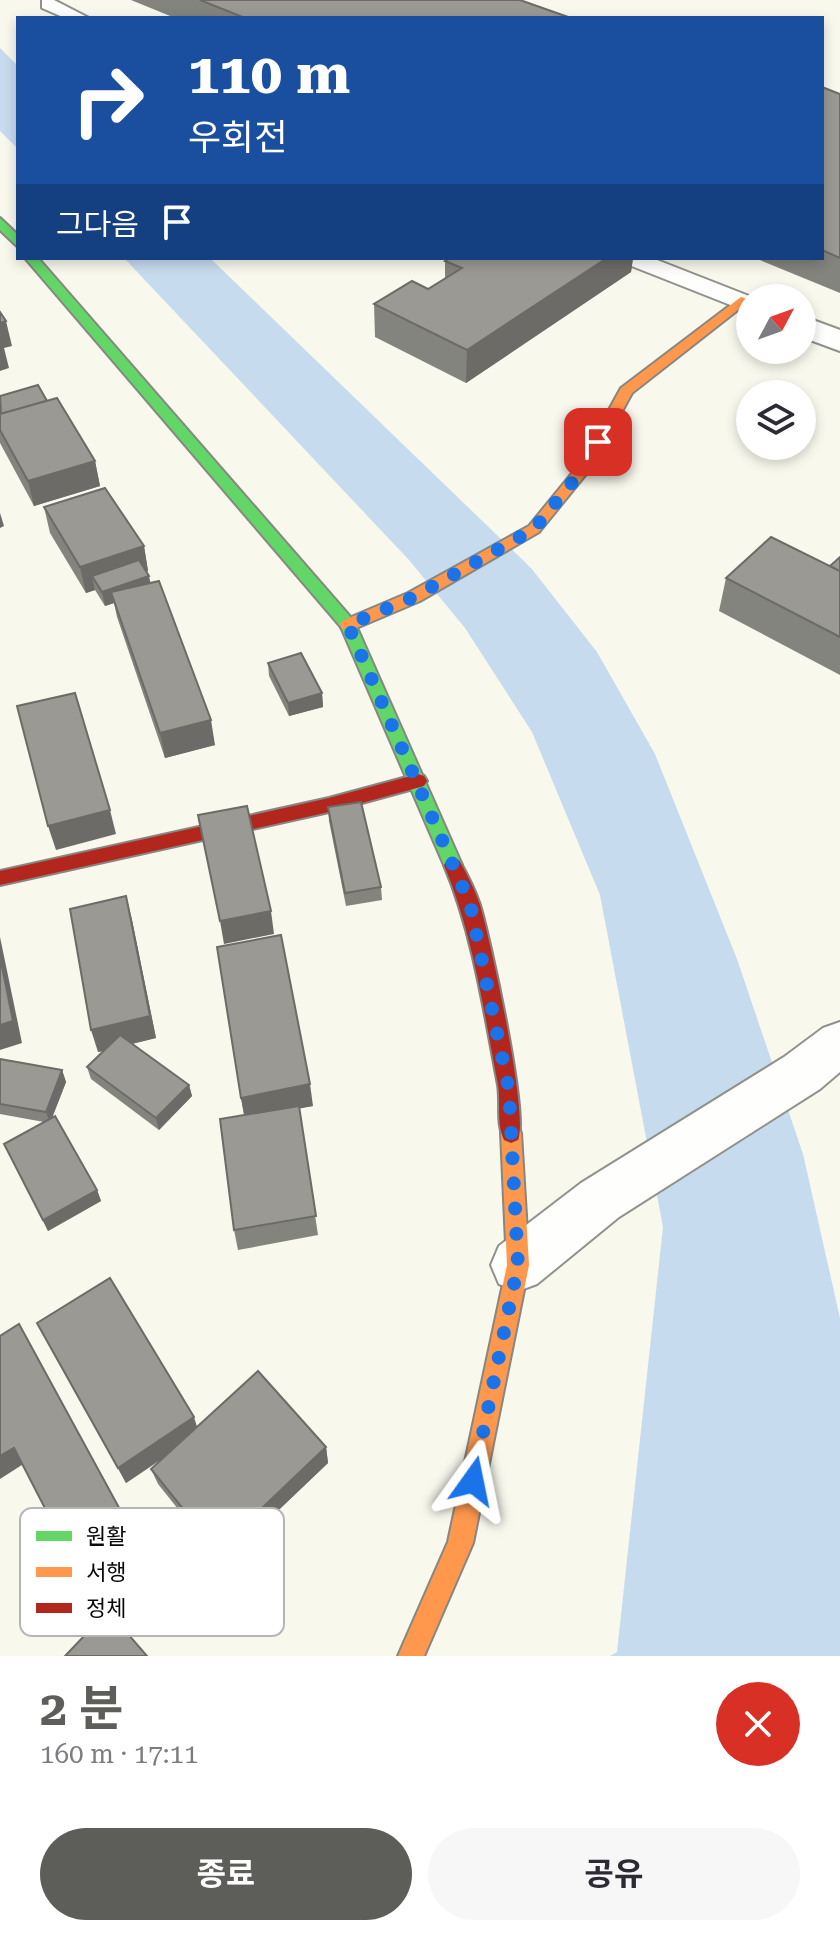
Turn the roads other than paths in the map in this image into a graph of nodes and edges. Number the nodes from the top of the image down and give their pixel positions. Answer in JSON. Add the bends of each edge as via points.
{"nodes":[{"id":1,"x":48,"y":4,"type":"dead end"},
{"id":2,"x":75,"y":16,"type":"edge"},
{"id":3,"x":0,"y":222,"type":"edge"},
{"id":4,"x":16,"y":241,"type":"edge"},
{"id":5,"x":33,"y":260,"type":"edge"},
{"id":6,"x":637,"y":260,"type":"edge"},
{"id":7,"x":736,"y":298,"type":"edge"},
{"id":8,"x":736,"y":309,"type":"edge"},
{"id":9,"x":816,"y":332,"type":"edge"},
{"id":10,"x":840,"y":341,"type":"edge"},
{"id":11,"x":348,"y":625,"type":"junction"},
{"id":12,"x":418,"y":781,"type":"junction"},
{"id":13,"x":0,"y":878,"type":"edge"},
{"id":14,"x":821,"y":1058,"type":"edge"},
{"id":15,"x":518,"y":1265,"type":"junction"},
{"id":16,"x":411,"y":1656,"type":"edge"}],
"edges":[{"from":1,"to":2,"type":"lane"},
{"from":3,"to":4,"type":"street"},
{"from":5,"to":11,"type":"street"},
{"from":6,"to":7,"type":"lane"},
{"from":8,"to":11,"type":"street","via":[[626,391],[584,468],[534,529],[414,597]]},
{"from":9,"to":10,"type":"street"},
{"from":11,"to":12,"type":"street"},
{"from":12,"to":13,"type":"street"},
{"from":12,"to":15,"type":"street","via":[[470,904],[506,1074]]},
{"from":14,"to":15,"type":"street","via":[[600,1200]]},
{"from":15,"to":16,"type":"street","via":[[460,1543]]}]}
